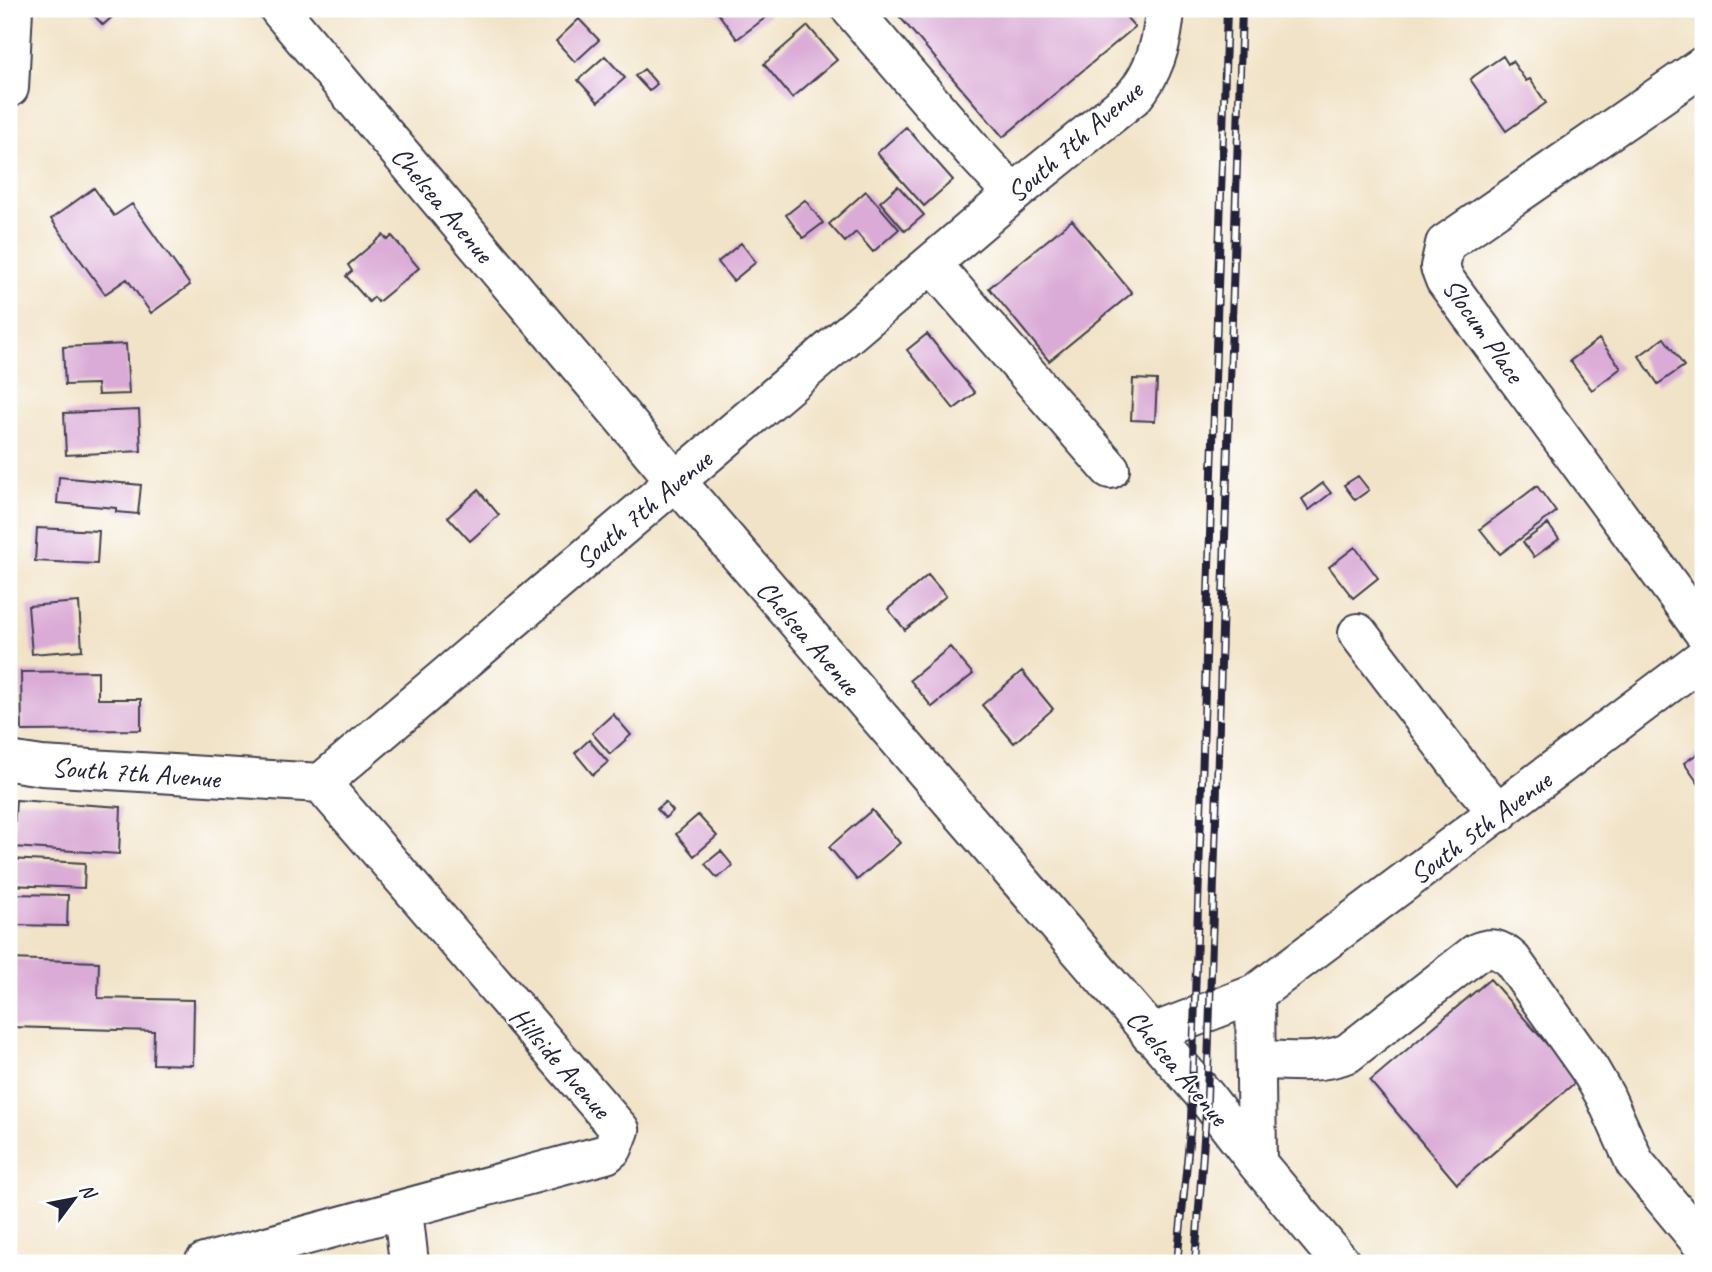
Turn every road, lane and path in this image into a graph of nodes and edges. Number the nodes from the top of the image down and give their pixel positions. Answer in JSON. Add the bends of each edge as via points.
{"nodes":[{"id":1,"x":13,"y":9,"type":"edge"},
{"id":2,"x":279,"y":9,"type":"edge"},
{"id":3,"x":851,"y":9,"type":"edge"},
{"id":4,"x":1165,"y":9,"type":"edge"},
{"id":5,"x":1703,"y":66,"type":"edge"},
{"id":6,"x":9,"y":88,"type":"edge"},
{"id":7,"x":1013,"y":194,"type":"junction"},
{"id":8,"x":932,"y":264,"type":"junction"},
{"id":9,"x":1110,"y":469,"type":"dead end"},
{"id":10,"x":676,"y":481,"type":"junction"},
{"id":11,"x":1703,"y":631,"type":"edge"},
{"id":12,"x":1358,"y":633,"type":"dead end"},
{"id":13,"x":1703,"y":658,"type":"edge"},
{"id":14,"x":9,"y":761,"type":"edge"},
{"id":15,"x":321,"y":783,"type":"junction"},
{"id":16,"x":1499,"y":813,"type":"junction"},
{"id":17,"x":1255,"y":994,"type":"junction"},
{"id":18,"x":1150,"y":1034,"type":"junction"},
{"id":19,"x":1255,"y":1059,"type":"junction"},
{"id":20,"x":1257,"y":1163,"type":"junction"},
{"id":21,"x":403,"y":1210,"type":"junction"},
{"id":22,"x":1703,"y":1245,"type":"edge"},
{"id":23,"x":204,"y":1263,"type":"edge"},
{"id":24,"x":409,"y":1263,"type":"edge"},
{"id":25,"x":1341,"y":1263,"type":"edge"}],
"edges":[{"from":1,"to":6,"type":"street"},
{"from":2,"to":10,"type":"street","name":"Chelsea Avenue"},
{"from":3,"to":7,"type":"street"},
{"from":4,"to":7,"type":"street","name":"South 7th Avenue","via":[[1158,51],[1146,81]]},
{"from":5,"to":11,"type":"street","name":"Slocum Place","via":[[1445,244],[1440,267]]},
{"from":7,"to":8,"type":"street","name":"South 7th Avenue"},
{"from":8,"to":9,"type":"street"},
{"from":8,"to":10,"type":"street","name":"South 7th Avenue"},
{"from":10,"to":15,"type":"street","name":"South 7th Avenue"},
{"from":10,"to":18,"type":"street","name":"Chelsea Avenue"},
{"from":12,"to":16,"type":"street"},
{"from":13,"to":16,"type":"street","name":"South 5th Avenue"},
{"from":14,"to":15,"type":"street","name":"South 7th Avenue"},
{"from":15,"to":21,"type":"street","name":"Hillside Avenue","via":[[620,1130],[606,1154]]},
{"from":16,"to":17,"type":"street","name":"South 5th Avenue"},
{"from":17,"to":18,"type":"street","name":"South 5th Avenue"},
{"from":17,"to":19,"type":"street"},
{"from":18,"to":20,"type":"street","name":"Chelsea Avenue"},
{"from":19,"to":20,"type":"street"},
{"from":19,"to":22,"type":"street","via":[[1327,1059],[1348,1053],[1476,953],[1485,949],[1503,952],[1590,1070],[1635,1163]]},
{"from":20,"to":25,"type":"street","name":"Chelsea Avenue"},
{"from":21,"to":23,"type":"street","name":"Hillside Avenue"},
{"from":21,"to":24,"type":"street"}]}
